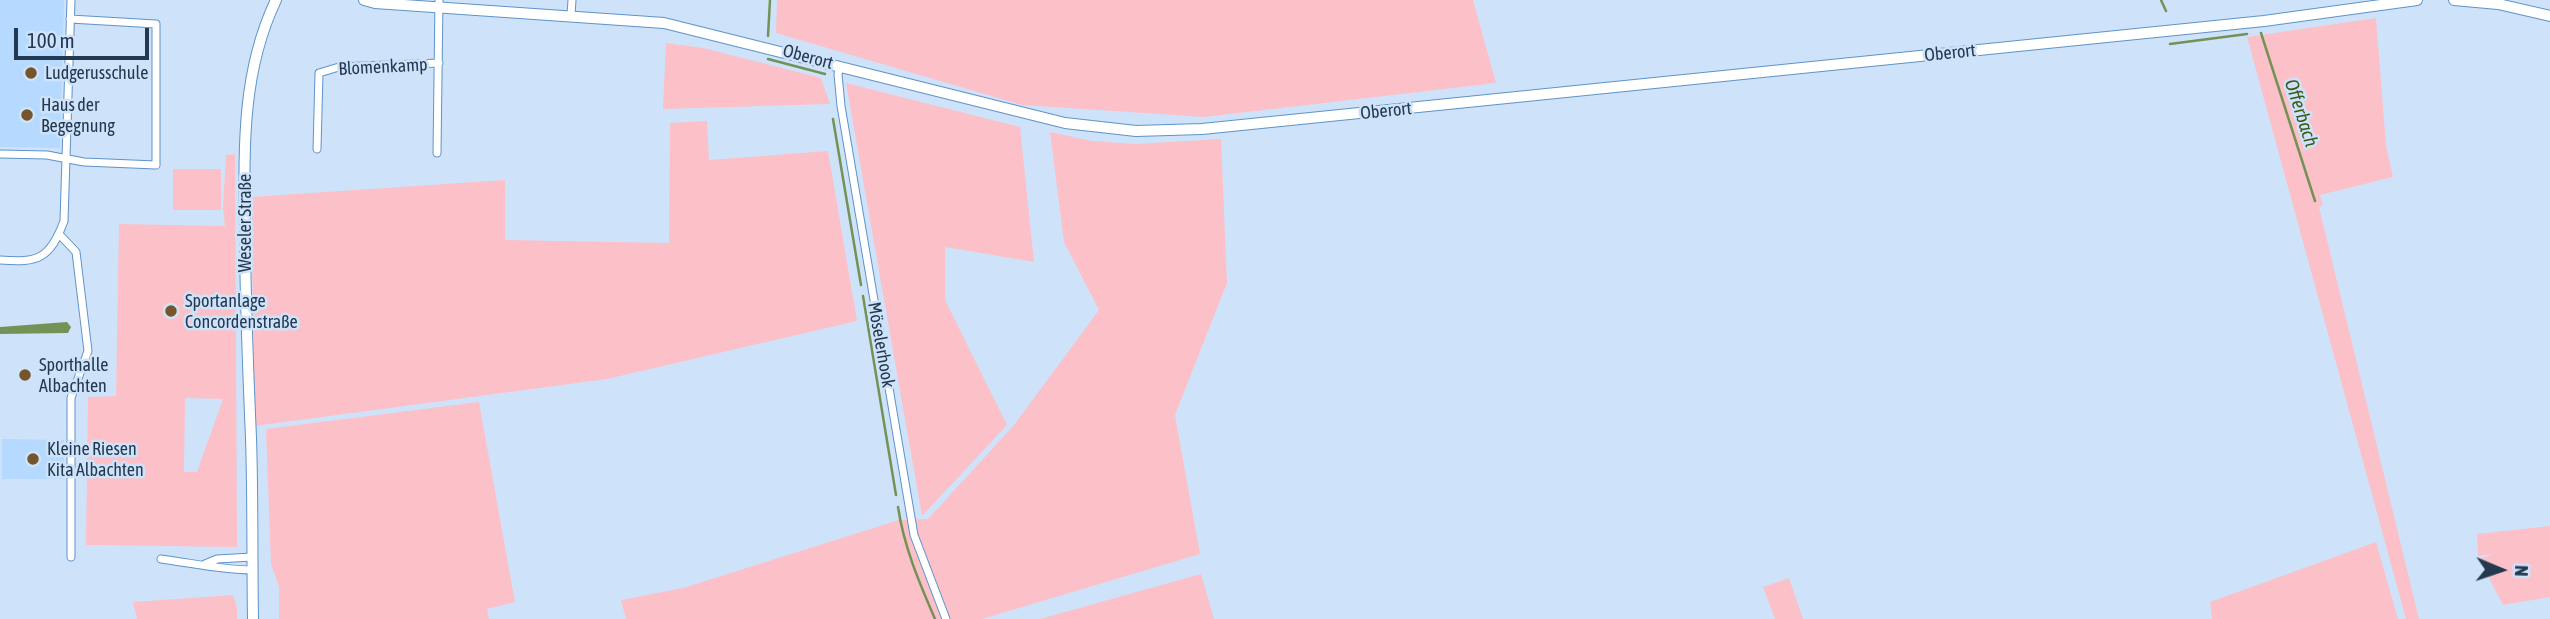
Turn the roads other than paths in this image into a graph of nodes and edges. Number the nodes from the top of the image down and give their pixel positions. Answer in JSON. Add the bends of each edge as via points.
{"nodes":[{"id":1,"x":71,"y":0,"type":"edge"},
{"id":2,"x":276,"y":0,"type":"edge"},
{"id":3,"x":364,"y":0,"type":"edge"},
{"id":4,"x":572,"y":0,"type":"edge"},
{"id":5,"x":2417,"y":0,"type":"edge"},
{"id":6,"x":2454,"y":0,"type":"edge"},
{"id":7,"x":2382,"y":2,"type":"edge"},
{"id":8,"x":439,"y":4,"type":"edge"},
{"id":9,"x":571,"y":15,"type":"junction"},
{"id":10,"x":2550,"y":16,"type":"edge"},
{"id":11,"x":70,"y":19,"type":"junction"},
{"id":12,"x":439,"y":63,"type":"junction"},
{"id":13,"x":840,"y":66,"type":"junction"},
{"id":14,"x":317,"y":149,"type":"dead end"},
{"id":15,"x":437,"y":153,"type":"dead end"},
{"id":16,"x":0,"y":154,"type":"edge"},
{"id":17,"x":65,"y":158,"type":"junction"},
{"id":18,"x":59,"y":234,"type":"junction"},
{"id":19,"x":0,"y":260,"type":"edge"},
{"id":20,"x":71,"y":557,"type":"dead end"},
{"id":21,"x":252,"y":557,"type":"junction"},
{"id":22,"x":162,"y":559,"type":"dead end"},
{"id":23,"x":205,"y":564,"type":"junction"},
{"id":24,"x":252,"y":570,"type":"junction"},
{"id":25,"x":253,"y":619,"type":"edge"},
{"id":26,"x":946,"y":619,"type":"edge"}],
"edges":[{"from":1,"to":11,"type":"street"},
{"from":2,"to":21,"type":"main road","name":"Weseler Straße","via":[[247,94],[244,152]]},
{"from":3,"to":8,"type":"main road","name":"Oberort"},
{"from":4,"to":9,"type":"street"},
{"from":5,"to":7,"type":"main road","name":"Oberort"},
{"from":6,"to":10,"type":"main road"},
{"from":7,"to":13,"type":"main road","name":"Oberort","via":[[2264,21],[1168,131],[1065,122]]},
{"from":8,"to":9,"type":"main road","name":"Oberort"},
{"from":8,"to":12,"type":"street","name":"Blomenkamp"},
{"from":9,"to":13,"type":"main road","name":"Oberort","via":[[682,26]]},
{"from":11,"to":17,"type":"street"},
{"from":11,"to":17,"type":"street","via":[[156,24],[156,165]]},
{"from":12,"to":14,"type":"street","name":"Blomenkamp","via":[[339,67],[319,73]]},
{"from":12,"to":15,"type":"street","name":"Blomenkamp"},
{"from":13,"to":26,"type":"street","name":"Möselerhook","via":[[841,106],[914,535]]},
{"from":16,"to":17,"type":"street"},
{"from":17,"to":18,"type":"street","via":[[64,221]]},
{"from":18,"to":19,"type":"street","via":[[35,260]]},
{"from":18,"to":20,"type":"street","via":[[76,252],[88,351],[71,398]]},
{"from":21,"to":23,"type":"street"},
{"from":21,"to":24,"type":"main road","name":"Weseler Straße"},
{"from":22,"to":23,"type":"street"},
{"from":23,"to":24,"type":"street"},
{"from":24,"to":25,"type":"main road","name":"Weseler Straße"}]}
